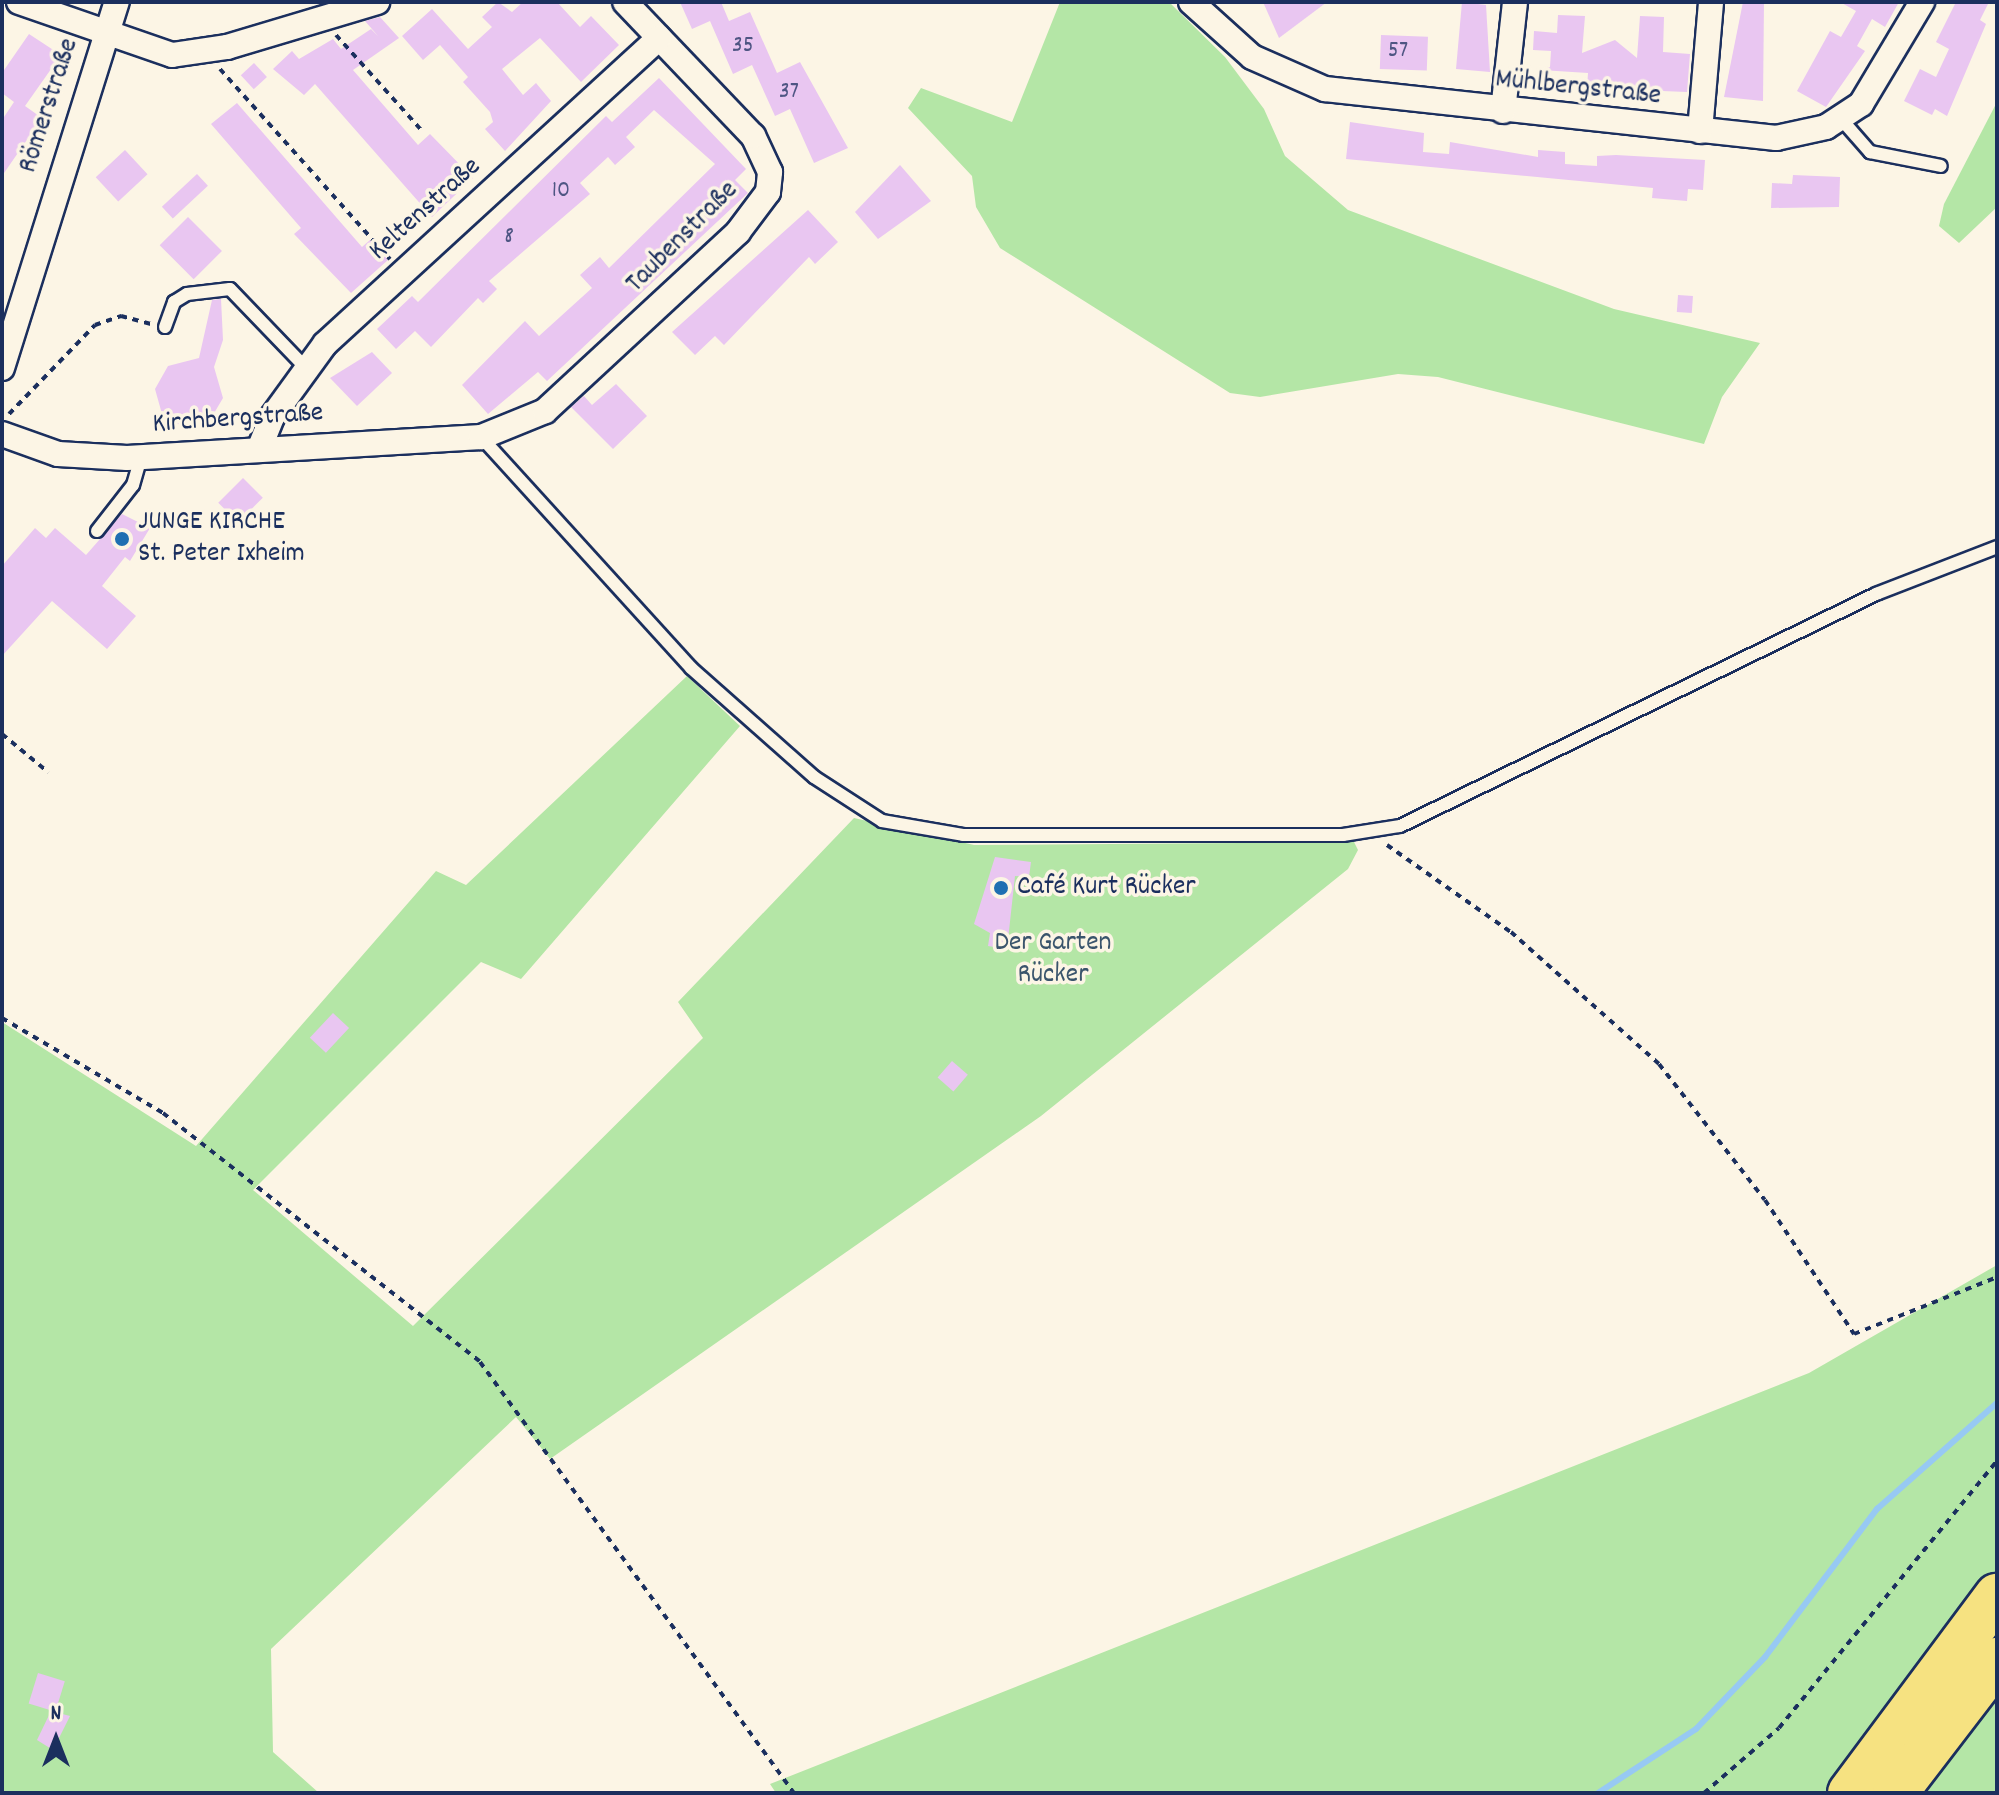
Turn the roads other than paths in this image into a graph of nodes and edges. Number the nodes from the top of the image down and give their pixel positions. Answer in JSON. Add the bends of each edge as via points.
{"nodes":[{"id":1,"x":19,"y":2,"type":"edge"},
{"id":2,"x":117,"y":2,"type":"edge"},
{"id":3,"x":377,"y":2,"type":"edge"},
{"id":4,"x":625,"y":2,"type":"edge"},
{"id":5,"x":1191,"y":2,"type":"edge"},
{"id":6,"x":1515,"y":2,"type":"edge"},
{"id":7,"x":1711,"y":2,"type":"edge"},
{"id":8,"x":1922,"y":2,"type":"edge"},
{"id":9,"x":104,"y":36,"type":"junction"},
{"id":10,"x":659,"y":38,"type":"junction"},
{"id":11,"x":1503,"y":111,"type":"junction"},
{"id":12,"x":1842,"y":120,"type":"junction"},
{"id":13,"x":1700,"y":131,"type":"junction"},
{"id":14,"x":1941,"y":166,"type":"dead end"},
{"id":15,"x":165,"y":327,"type":"road end"},
{"id":16,"x":305,"y":367,"type":"junction"},
{"id":17,"x":2,"y":368,"type":"edge"},
{"id":18,"x":2,"y":434,"type":"edge"},
{"id":19,"x":481,"y":437,"type":"junction"},
{"id":20,"x":260,"y":447,"type":"junction"},
{"id":21,"x":141,"y":457,"type":"junction"},
{"id":22,"x":97,"y":531,"type":"dead end"},
{"id":23,"x":1997,"y":547,"type":"edge"},
{"id":24,"x":1997,"y":1596,"type":"edge"},
{"id":25,"x":1997,"y":1660,"type":"edge"},
{"id":26,"x":1850,"y":1793,"type":"edge"},
{"id":27,"x":1895,"y":1793,"type":"edge"}],
"edges":[{"from":1,"to":9,"type":"street"},
{"from":2,"to":9,"type":"street","name":"Römerstraße"},
{"from":3,"to":9,"type":"street","via":[[206,52],[156,53]]},
{"from":4,"to":10,"type":"street","name":"Taubenstraße"},
{"from":5,"to":11,"type":"street","name":"Mühlbergstraße","via":[[1252,57],[1325,89]]},
{"from":6,"to":11,"type":"street"},
{"from":7,"to":13,"type":"street"},
{"from":8,"to":12,"type":"street","via":[[1881,78]]},
{"from":9,"to":17,"type":"street","name":"Römerstraße"},
{"from":10,"to":16,"type":"street","name":"Keltenstraße"},
{"from":10,"to":19,"type":"street","name":"Taubenstraße","via":[[753,136],[770,172],[768,192],[738,232],[545,411]]},
{"from":11,"to":13,"type":"street","name":"Mühlbergstraße"},
{"from":12,"to":13,"type":"street","name":"Mühlbergstraße","via":[[1776,138]]},
{"from":12,"to":14,"type":"lane","via":[[1870,152]]},
{"from":15,"to":16,"type":"lane","via":[[174,302],[187,294],[230,289]]},
{"from":16,"to":20,"type":"street","name":"Keltenstraße"},
{"from":18,"to":21,"type":"street","name":"Kirchbergstraße","via":[[58,454]]},
{"from":19,"to":20,"type":"street","name":"Kirchbergstraße"},
{"from":19,"to":23,"type":"lane","via":[[691,668],[814,777],[882,821],[963,835],[1373,833],[1876,594]]},
{"from":20,"to":21,"type":"street","name":"Kirchbergstraße"},
{"from":21,"to":22,"type":"lane","via":[[133,485]]},
{"from":24,"to":26,"type":"highway"},
{"from":25,"to":27,"type":"highway"}]}
